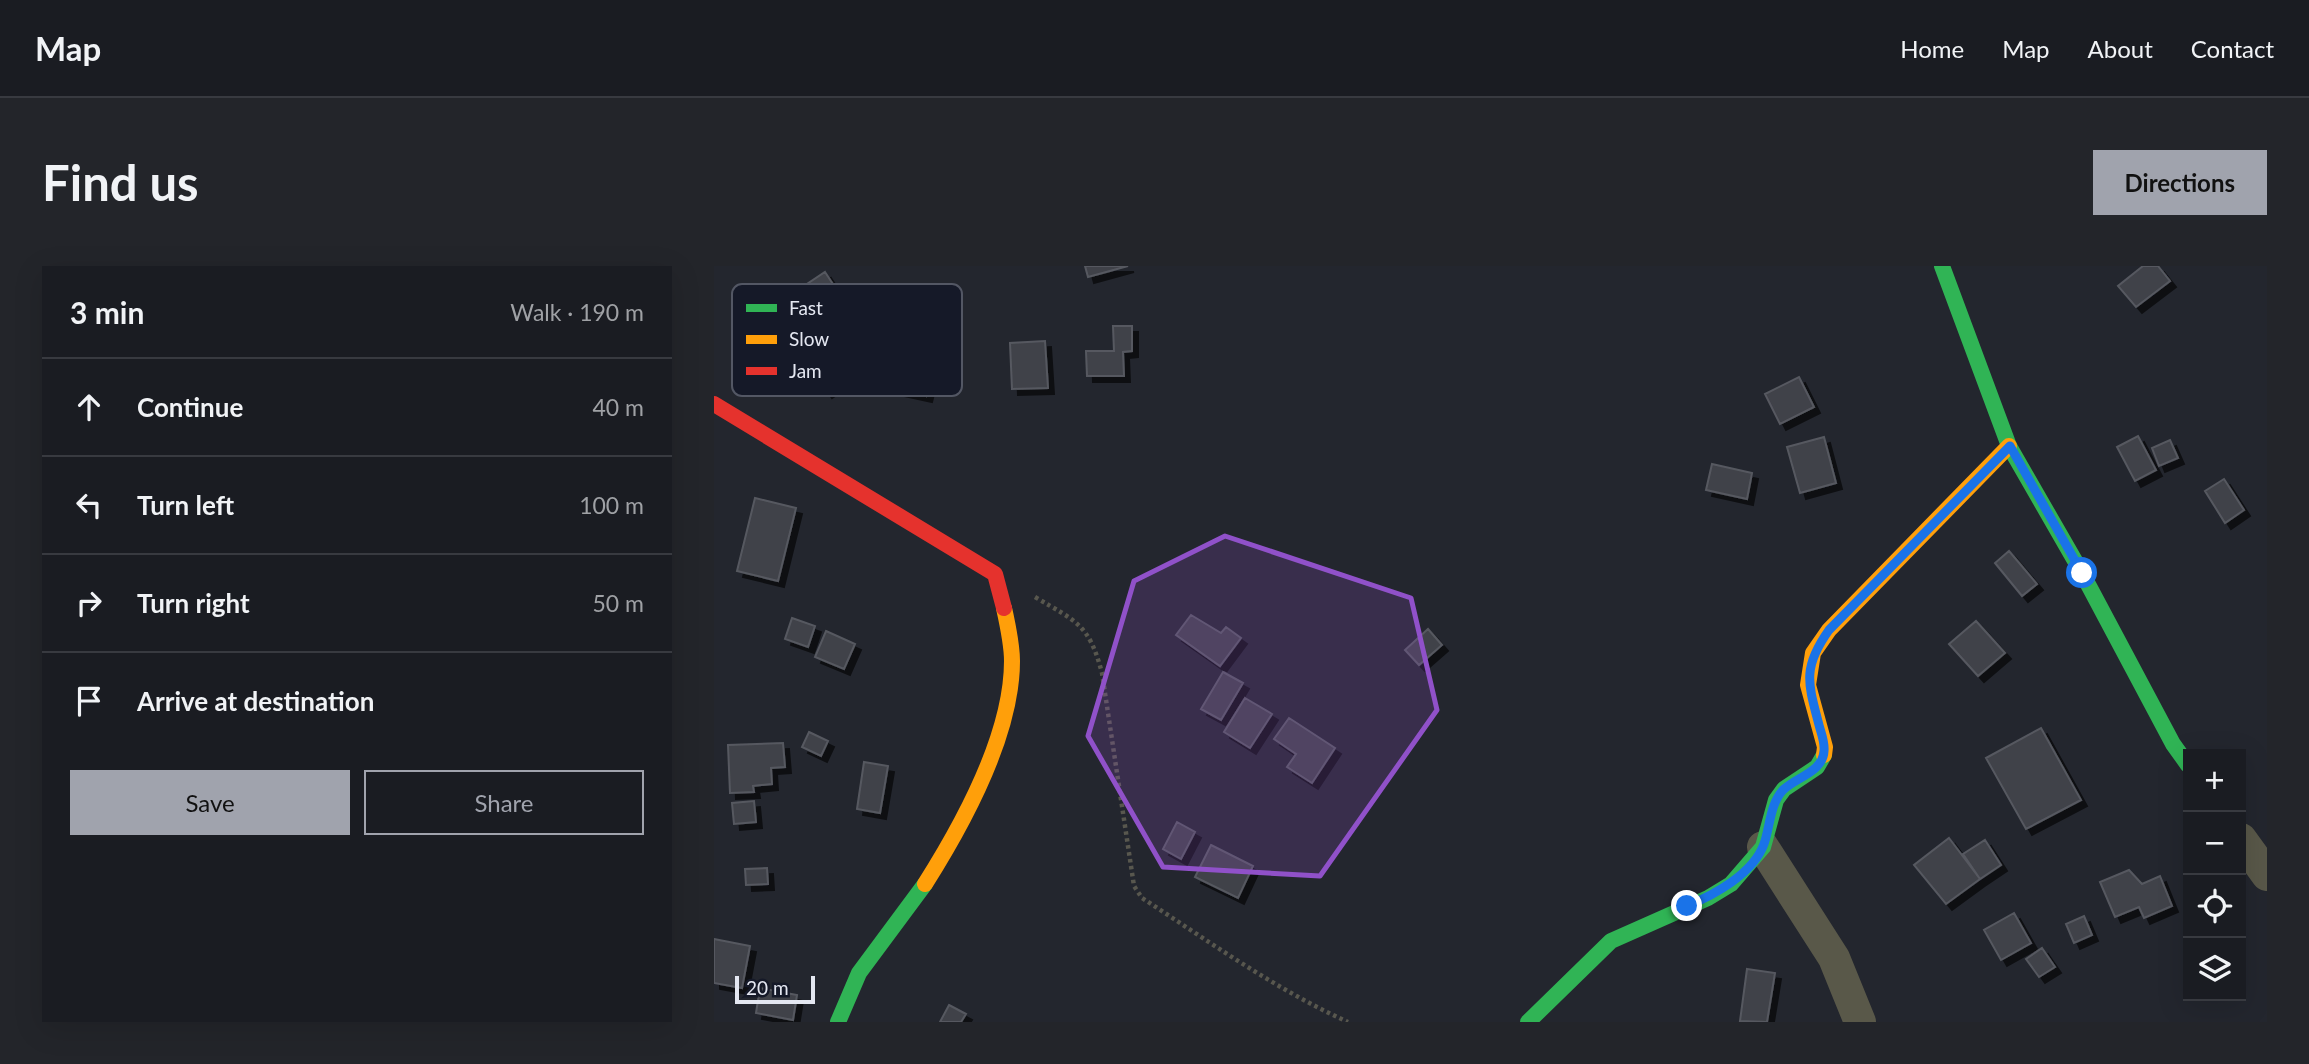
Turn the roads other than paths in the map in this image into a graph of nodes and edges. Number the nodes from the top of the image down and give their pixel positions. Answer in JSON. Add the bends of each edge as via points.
{"nodes":[{"id":1,"x":1942,"y":266,"type":"edge"},
{"id":2,"x":714,"y":404,"type":"edge"},
{"id":3,"x":2010,"y":446,"type":"junction"},
{"id":4,"x":2183,"y":758,"type":"edge"},
{"id":5,"x":2246,"y":846,"type":"edge"},
{"id":6,"x":1763,"y":847,"type":"junction"},
{"id":7,"x":2267,"y":875,"type":"edge"},
{"id":8,"x":838,"y":1022,"type":"edge"},
{"id":9,"x":1528,"y":1022,"type":"edge"},
{"id":10,"x":1860,"y":1022,"type":"edge"}],
"edges":[{"from":1,"to":3,"type":"street"},
{"from":2,"to":8,"type":"street","via":[[995,574],[1007,619],[1012,665],[1009,696],[975,793],[911,906],[863,962]]},
{"from":3,"to":4,"type":"street"},
{"from":3,"to":6,"type":"street","via":[[1829,630],[1813,653],[1808,685],[1825,747],[1823,758],[1776,800]]},
{"from":5,"to":7,"type":"street"},
{"from":6,"to":9,"type":"street","via":[[1731,884],[1709,898],[1611,941]]},
{"from":6,"to":10,"type":"street","via":[[1834,958]]}]}
